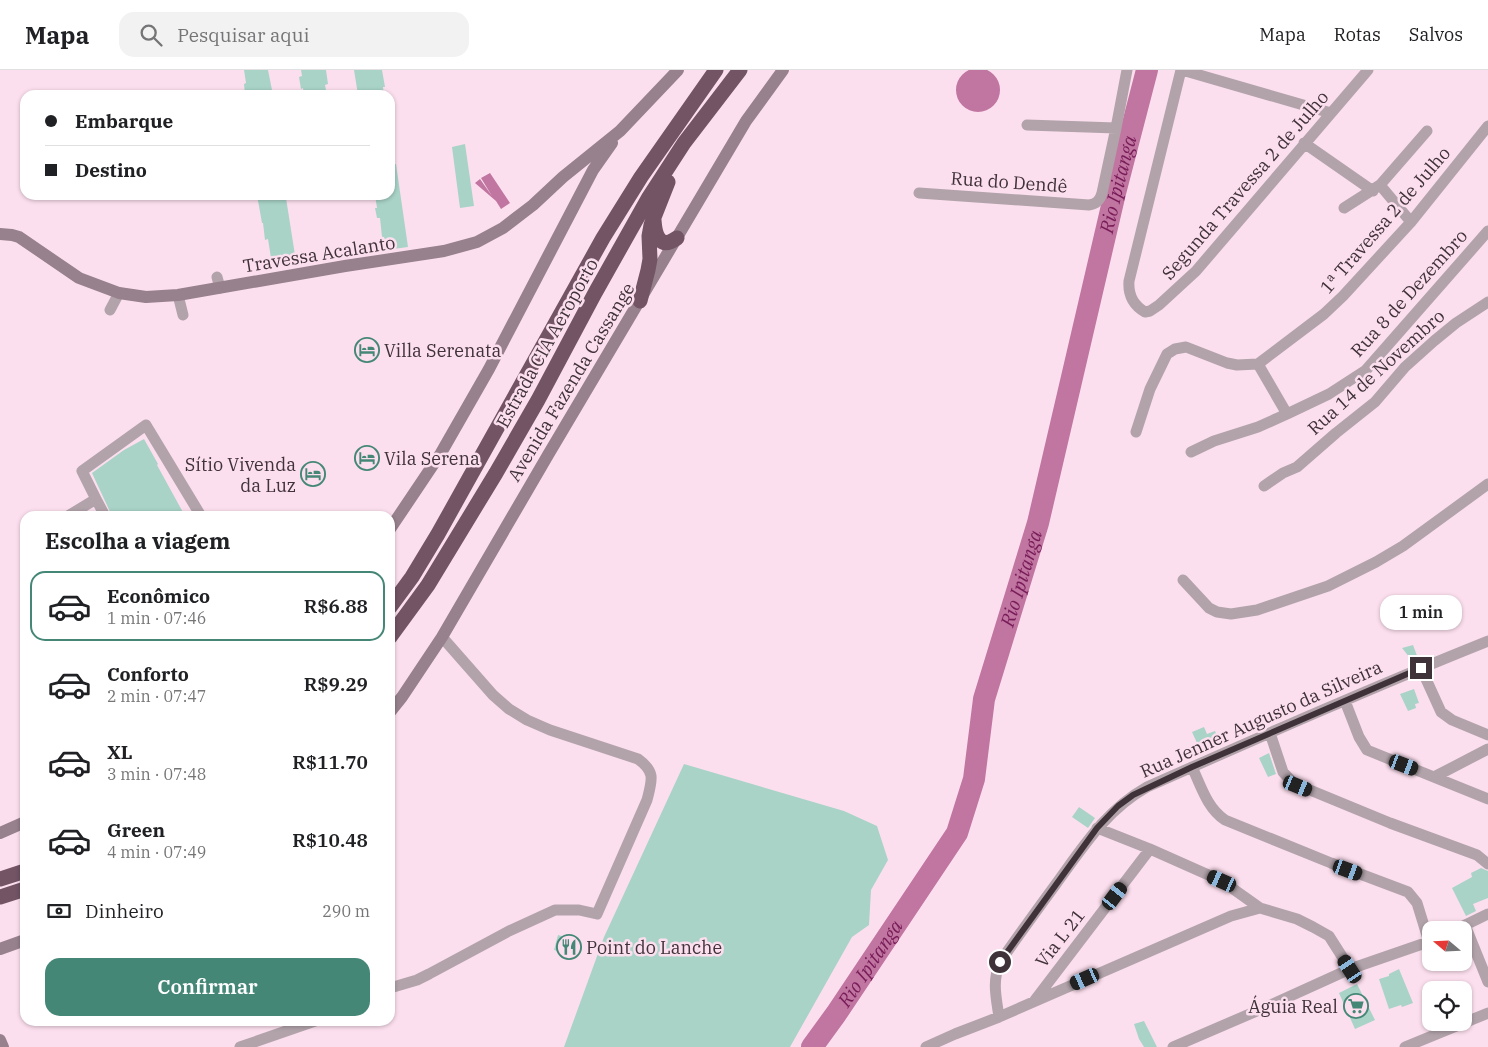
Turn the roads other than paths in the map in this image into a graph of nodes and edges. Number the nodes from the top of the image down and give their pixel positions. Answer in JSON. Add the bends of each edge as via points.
{"nodes":[{"id":1,"x":678,"y":70,"type":"edge"},
{"id":2,"x":716,"y":70,"type":"edge"},
{"id":3,"x":740,"y":70,"type":"edge"},
{"id":4,"x":783,"y":70,"type":"edge"},
{"id":5,"x":1126,"y":70,"type":"edge"},
{"id":6,"x":1182,"y":70,"type":"edge"},
{"id":7,"x":1368,"y":70,"type":"edge"},
{"id":8,"x":1331,"y":113,"type":"junction"},
{"id":9,"x":1027,"y":125,"type":"dead end"},
{"id":10,"x":1488,"y":126,"type":"edge"},
{"id":11,"x":1116,"y":128,"type":"junction"},
{"id":12,"x":620,"y":131,"type":"junction"},
{"id":13,"x":1427,"y":131,"type":"dead end"},
{"id":14,"x":684,"y":143,"type":"junction"},
{"id":15,"x":1304,"y":144,"type":"junction"},
{"id":16,"x":563,"y":178,"type":"junction"},
{"id":17,"x":1376,"y":188,"type":"junction"},
{"id":18,"x":919,"y":193,"type":"dead end"},
{"id":19,"x":579,"y":197,"type":"junction"},
{"id":20,"x":1344,"y":208,"type":"dead end"},
{"id":21,"x":654,"y":217,"type":"junction"},
{"id":22,"x":1411,"y":222,"type":"junction"},
{"id":23,"x":1488,"y":231,"type":"edge"},
{"id":24,"x":0,"y":234,"type":"edge"},
{"id":25,"x":677,"y":238,"type":"junction"},
{"id":26,"x":119,"y":293,"type":"junction"},
{"id":27,"x":178,"y":295,"type":"junction"},
{"id":28,"x":640,"y":301,"type":"junction"},
{"id":29,"x":1488,"y":302,"type":"edge"},
{"id":30,"x":110,"y":310,"type":"dead end"},
{"id":31,"x":182,"y":314,"type":"dead end"},
{"id":32,"x":1258,"y":364,"type":"junction"},
{"id":33,"x":1287,"y":414,"type":"junction"},
{"id":34,"x":1136,"y":432,"type":"dead end"},
{"id":35,"x":1191,"y":452,"type":"dead end"},
{"id":36,"x":1488,"y":484,"type":"edge"},
{"id":37,"x":1264,"y":486,"type":"dead end"},
{"id":38,"x":96,"y":499,"type":"junction"},
{"id":39,"x":76,"y":511,"type":"edge"},
{"id":40,"x":102,"y":511,"type":"edge"},
{"id":41,"x":198,"y":511,"type":"edge"},
{"id":42,"x":395,"y":522,"type":"edge"},
{"id":43,"x":1183,"y":580,"type":"dead end"},
{"id":44,"x":395,"y":601,"type":"edge"},
{"id":45,"x":395,"y":629,"type":"edge"},
{"id":46,"x":442,"y":636,"type":"junction"},
{"id":47,"x":1488,"y":642,"type":"edge"},
{"id":48,"x":1421,"y":668,"type":"junction"},
{"id":49,"x":1345,"y":701,"type":"junction"},
{"id":50,"x":395,"y":706,"type":"edge"},
{"id":51,"x":1270,"y":733,"type":"junction"},
{"id":52,"x":1488,"y":735,"type":"edge"},
{"id":53,"x":1488,"y":749,"type":"edge"},
{"id":54,"x":1192,"y":767,"type":"junction"},
{"id":55,"x":1434,"y":777,"type":"junction"},
{"id":56,"x":1488,"y":799,"type":"edge"},
{"id":57,"x":20,"y":824,"type":"edge"},
{"id":58,"x":1097,"y":828,"type":"junction"},
{"id":59,"x":0,"y":833,"type":"edge"},
{"id":60,"x":1150,"y":849,"type":"junction"},
{"id":61,"x":1488,"y":864,"type":"edge"},
{"id":62,"x":20,"y":873,"type":"edge"},
{"id":63,"x":0,"y":879,"type":"edge"},
{"id":64,"x":20,"y":891,"type":"edge"},
{"id":65,"x":0,"y":897,"type":"edge"},
{"id":66,"x":1260,"y":908,"type":"junction"},
{"id":67,"x":1488,"y":914,"type":"edge"},
{"id":68,"x":1423,"y":921,"type":"edge"},
{"id":69,"x":1472,"y":922,"type":"edge"},
{"id":70,"x":20,"y":942,"type":"edge"},
{"id":71,"x":1422,"y":945,"type":"edge"},
{"id":72,"x":0,"y":949,"type":"edge"},
{"id":73,"x":1472,"y":951,"type":"edge"},
{"id":74,"x":1350,"y":969,"type":"junction"},
{"id":75,"x":1488,"y":982,"type":"edge"},
{"id":76,"x":395,"y":987,"type":"edge"},
{"id":77,"x":1034,"y":1001,"type":"junction"},
{"id":78,"x":1488,"y":1013,"type":"edge"},
{"id":79,"x":999,"y":1017,"type":"junction"},
{"id":80,"x":301,"y":1026,"type":"edge"},
{"id":81,"x":0,"y":1040,"type":"edge"},
{"id":82,"x":941,"y":1044,"type":"edge"},
{"id":83,"x":3,"y":1047,"type":"edge"},
{"id":84,"x":240,"y":1047,"type":"edge"},
{"id":85,"x":926,"y":1047,"type":"edge"},
{"id":86,"x":1173,"y":1047,"type":"edge"},
{"id":87,"x":1405,"y":1047,"type":"edge"}],
"edges":[{"from":1,"to":12,"type":"main road","name":"Travessa Acalanto"},
{"from":2,"to":44,"type":"highway","name":"Estrada CIA Aeroporto","via":[[603,238],[438,534]]},
{"from":3,"to":14,"type":"highway","name":"Estrada CIA Aeroporto"},
{"from":4,"to":25,"type":"main road","name":"Avenida Fazenda Cassange","via":[[746,121]]},
{"from":5,"to":11,"type":"street"},
{"from":6,"to":8,"type":"street"},
{"from":6,"to":15,"type":"street","name":"Segunda Travessa 2 de Julho","via":[[1129,280],[1129,294],[1141,310],[1150,311],[1196,271]]},
{"from":7,"to":8,"type":"street","name":"Segunda Travessa 2 de Julho"},
{"from":8,"to":15,"type":"street","name":"Segunda Travessa 2 de Julho"},
{"from":9,"to":11,"type":"street"},
{"from":10,"to":22,"type":"street","name":"1ª Travessa 2 de Julho"},
{"from":11,"to":18,"type":"street","name":"Rua do Dendê","via":[[1102,193],[1096,204]]},
{"from":12,"to":16,"type":"main road","name":"Travessa Acalanto"},
{"from":12,"to":19,"type":"main road","name":"Travessa Acalanto"},
{"from":13,"to":17,"type":"street"},
{"from":14,"to":21,"type":"highway"},
{"from":14,"to":45,"type":"highway","name":"Estrada CIA Aeroporto","via":[[644,206],[491,482],[428,585]]},
{"from":15,"to":17,"type":"street"},
{"from":16,"to":19,"type":"main road","via":[[572,176],[578,180]]},
{"from":16,"to":27,"type":"main road","name":"Travessa Acalanto","via":[[503,228],[477,242],[444,251],[218,282]]},
{"from":17,"to":20,"type":"street"},
{"from":17,"to":22,"type":"street"},
{"from":19,"to":42,"type":"main road","name":"Travessa Acalanto","via":[[489,369],[441,453]]},
{"from":21,"to":25,"type":"highway","via":[[654,228],[661,241],[666,243]]},
{"from":21,"to":28,"type":"highway","via":[[649,236],[650,259]]},
{"from":22,"to":32,"type":"street","name":"1ª Travessa 2 de Julho","via":[[1343,296]]},
{"from":23,"to":33,"type":"street","name":"Rua 8 de Dezembro","via":[[1366,370],[1329,394]]},
{"from":24,"to":26,"type":"main road","name":"Travessa Acalanto","via":[[19,237],[79,278],[106,285]]},
{"from":25,"to":28,"type":"main road","name":"Avenida Fazenda Cassange"},
{"from":26,"to":27,"type":"main road","name":"Travessa Acalanto","via":[[146,297]]},
{"from":26,"to":30,"type":"street"},
{"from":27,"to":31,"type":"street"},
{"from":28,"to":46,"type":"main road","name":"Avenida Fazenda Cassange"},
{"from":29,"to":37,"type":"street","name":"Rua 14 de Novembro","via":[[1434,341],[1405,367],[1375,402],[1297,467]]},
{"from":32,"to":33,"type":"street"},
{"from":32,"to":34,"type":"street","via":[[1237,365],[1186,347],[1175,349],[1168,354],[1150,389]]},
{"from":33,"to":35,"type":"street","name":"Rua 8 de Dezembro"},
{"from":36,"to":43,"type":"street","via":[[1376,562],[1328,586],[1257,610],[1231,614],[1217,612],[1209,608]]},
{"from":38,"to":39,"type":"street"},
{"from":38,"to":40,"type":"street"},
{"from":38,"to":41,"type":"street","via":[[82,470],[146,425]]},
{"from":46,"to":50,"type":"main road","name":"Avenida Fazenda Cassange"},
{"from":46,"to":76,"type":"street","via":[[509,709],[550,730],[638,759],[650,770],[652,777],[647,800],[597,914],[555,910],[417,980]]},
{"from":47,"to":48,"type":"street","name":"Rua Jenner Augusto da Silveira"},
{"from":48,"to":49,"type":"street","name":"Rua Jenner Augusto da Silveira"},
{"from":48,"to":52,"type":"street","via":[[1441,712]]},
{"from":49,"to":51,"type":"street","name":"Rua Jenner Augusto da Silveira"},
{"from":49,"to":55,"type":"street","via":[[1367,750]]},
{"from":51,"to":54,"type":"street","name":"Rua Jenner Augusto da Silveira"},
{"from":51,"to":61,"type":"street","via":[[1283,772],[1293,783],[1390,824],[1477,855]]},
{"from":53,"to":55,"type":"street"},
{"from":54,"to":58,"type":"street","name":"Rua Jenner Augusto da Silveira","via":[[1133,795]]},
{"from":54,"to":68,"type":"street","via":[[1209,804],[1225,820],[1408,892],[1417,903]]},
{"from":55,"to":56,"type":"street"},
{"from":57,"to":59,"type":"main road"},
{"from":58,"to":60,"type":"street"},
{"from":58,"to":79,"type":"street","name":"Rua Jenner Augusto da Silveira","via":[[1000,962],[994,986]]},
{"from":60,"to":66,"type":"street","via":[[1222,881]]},
{"from":60,"to":77,"type":"street","name":"Via L 21"},
{"from":62,"to":63,"type":"highway"},
{"from":64,"to":65,"type":"highway"},
{"from":66,"to":74,"type":"street","via":[[1296,919],[1329,936]]},
{"from":66,"to":77,"type":"street","via":[[1231,916]]},
{"from":67,"to":69,"type":"street"},
{"from":70,"to":72,"type":"main road"},
{"from":71,"to":74,"type":"street"},
{"from":73,"to":75,"type":"street"},
{"from":74,"to":86,"type":"street"},
{"from":77,"to":79,"type":"street"},
{"from":78,"to":87,"type":"street"},
{"from":79,"to":82,"type":"street"},
{"from":80,"to":84,"type":"street"},
{"from":81,"to":83,"type":"main road"},
{"from":82,"to":85,"type":"street"}]}
